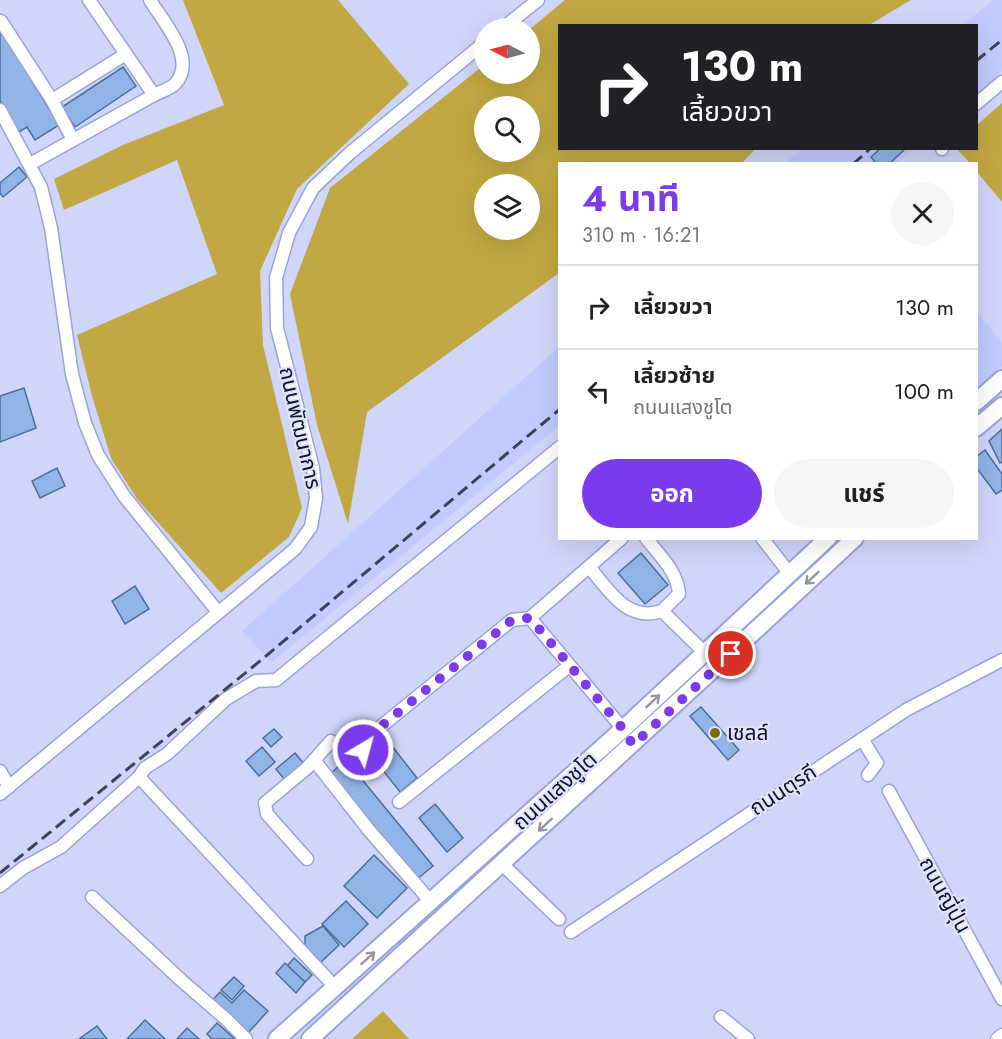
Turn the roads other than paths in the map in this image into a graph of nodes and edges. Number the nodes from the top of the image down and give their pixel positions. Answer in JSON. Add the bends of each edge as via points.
{"nodes":[{"id":1,"x":89,"y":0,"type":"edge"},
{"id":2,"x":150,"y":0,"type":"edge"},
{"id":3,"x":538,"y":0,"type":"edge"},
{"id":4,"x":516,"y":18,"type":"edge"},
{"id":5,"x":1,"y":21,"type":"edge"},
{"id":6,"x":474,"y":51,"type":"edge"},
{"id":7,"x":126,"y":54,"type":"junction"},
{"id":8,"x":1002,"y":82,"type":"edge"},
{"id":9,"x":154,"y":95,"type":"junction"},
{"id":10,"x":52,"y":99,"type":"junction"},
{"id":11,"x":978,"y":102,"type":"edge"},
{"id":12,"x":0,"y":110,"type":"edge"},
{"id":13,"x":73,"y":140,"type":"junction"},
{"id":14,"x":30,"y":164,"type":"junction"},
{"id":15,"x":1002,"y":379,"type":"edge"},
{"id":16,"x":978,"y":400,"type":"edge"},
{"id":17,"x":1002,"y":406,"type":"edge"},
{"id":18,"x":978,"y":426,"type":"edge"},
{"id":19,"x":558,"y":449,"type":"edge"},
{"id":20,"x":620,"y":540,"type":"edge"},
{"id":21,"x":648,"y":540,"type":"edge"},
{"id":22,"x":764,"y":540,"type":"edge"},
{"id":23,"x":826,"y":540,"type":"edge"},
{"id":24,"x":853,"y":540,"type":"edge"},
{"id":25,"x":589,"y":567,"type":"junction"},
{"id":26,"x":790,"y":574,"type":"junction"},
{"id":27,"x":753,"y":608,"type":"junction"},
{"id":28,"x":662,"y":611,"type":"junction"},
{"id":29,"x":218,"y":612,"type":"junction"},
{"id":30,"x":530,"y":618,"type":"junction"},
{"id":31,"x":764,"y":623,"type":"junction"},
{"id":32,"x":705,"y":653,"type":"junction"},
{"id":33,"x":1002,"y":660,"type":"edge"},
{"id":34,"x":569,"y":666,"type":"junction"},
{"id":35,"x":623,"y":729,"type":"junction"},
{"id":36,"x":862,"y":739,"type":"junction"},
{"id":37,"x":331,"y":741,"type":"dead end"},
{"id":38,"x":633,"y":745,"type":"junction"},
{"id":39,"x":314,"y":760,"type":"junction"},
{"id":40,"x":365,"y":761,"type":"dead end"},
{"id":41,"x":0,"y":771,"type":"edge"},
{"id":42,"x":868,"y":775,"type":"dead end"},
{"id":43,"x":139,"y":777,"type":"junction"},
{"id":44,"x":4,"y":791,"type":"edge"},
{"id":45,"x":889,"y":791,"type":"dead end"},
{"id":46,"x":399,"y":802,"type":"dead end"},
{"id":47,"x":307,"y":859,"type":"dead end"},
{"id":48,"x":502,"y":864,"type":"junction"},
{"id":49,"x":0,"y":886,"type":"edge"},
{"id":50,"x":92,"y":897,"type":"dead end"},
{"id":51,"x":431,"y":902,"type":"junction"},
{"id":52,"x":559,"y":919,"type":"dead end"},
{"id":53,"x":571,"y":932,"type":"dead end"},
{"id":54,"x":386,"y":942,"type":"junction"},
{"id":55,"x":399,"y":957,"type":"junction"},
{"id":56,"x":335,"y":987,"type":"junction"},
{"id":57,"x":1002,"y":999,"type":"edge"},
{"id":58,"x":721,"y":1017,"type":"dead end"},
{"id":59,"x":1002,"y":1035,"type":"edge"},
{"id":60,"x":246,"y":1039,"type":"edge"},
{"id":61,"x":277,"y":1039,"type":"edge"},
{"id":62,"x":310,"y":1039,"type":"edge"},
{"id":63,"x":748,"y":1039,"type":"edge"},
{"id":64,"x":997,"y":1039,"type":"edge"}],
"edges":[{"from":1,"to":7,"type":"street"},
{"from":2,"to":9,"type":"street","via":[[184,63],[174,85]]},
{"from":3,"to":4,"type":"street"},
{"from":5,"to":10,"type":"street"},
{"from":6,"to":29,"type":"street","name":"ถนนพัฒนาการ","via":[[313,188],[289,234],[276,278],[277,328],[313,468],[316,498],[311,527],[295,549]]},
{"from":7,"to":9,"type":"street"},
{"from":7,"to":10,"type":"street"},
{"from":8,"to":11,"type":"street"},
{"from":9,"to":13,"type":"street"},
{"from":10,"to":13,"type":"street"},
{"from":12,"to":14,"type":"street"},
{"from":13,"to":14,"type":"street"},
{"from":14,"to":29,"type":"street","via":[[42,187],[51,228],[72,374],[98,455],[124,496]]},
{"from":15,"to":16,"type":"main road"},
{"from":17,"to":18,"type":"main road"},
{"from":19,"to":43,"type":"street","via":[[276,680],[256,681],[225,699]]},
{"from":20,"to":25,"type":"street"},
{"from":21,"to":28,"type":"street","via":[[668,565],[679,587],[679,594]]},
{"from":22,"to":26,"type":"street"},
{"from":23,"to":26,"type":"main road","name":"ถนนแสงชูโต"},
{"from":24,"to":31,"type":"main road","name":"ถนนแสงชูโต","one_way":true},
{"from":25,"to":28,"type":"street","via":[[632,611],[650,615]]},
{"from":25,"to":30,"type":"street"},
{"from":26,"to":27,"type":"main road","name":"ถนนแสงชูโต"},
{"from":27,"to":31,"type":"main road"},
{"from":27,"to":32,"type":"main road","name":"ถนนแสงชูโต"},
{"from":28,"to":32,"type":"street"},
{"from":29,"to":44,"type":"street","name":"ถนนพัฒนาการ"},
{"from":30,"to":34,"type":"street"},
{"from":30,"to":40,"type":"street","via":[[512,620],[363,741]]},
{"from":31,"to":38,"type":"main road","name":"ถนนแสงชูโต"},
{"from":35,"to":32,"type":"main road","name":"ถนนแสงชูโต","one_way":true},
{"from":33,"to":36,"type":"street","name":"ถนนตุรกี","via":[[906,710]]},
{"from":34,"to":35,"type":"street"},
{"from":34,"to":46,"type":"street"},
{"from":35,"to":38,"type":"main road"},
{"from":35,"to":51,"type":"main road","name":"ถนนแสงชูโต"},
{"from":36,"to":42,"type":"street","via":[[877,763]]},
{"from":36,"to":53,"type":"street","name":"ถนนตุรกี"},
{"from":37,"to":39,"type":"street"},
{"from":38,"to":48,"type":"main road","name":"ถนนแสงชูโต","one_way":true},
{"from":39,"to":47,"type":"street","via":[[268,799],[265,807]]},
{"from":39,"to":51,"type":"street"},
{"from":41,"to":44,"type":"street"},
{"from":43,"to":49,"type":"street","via":[[61,847],[22,868]]},
{"from":43,"to":56,"type":"street"},
{"from":45,"to":57,"type":"street","name":"ถนนญี่ปุ่น"},
{"from":48,"to":52,"type":"street"},
{"from":48,"to":55,"type":"main road","name":"ถนนแสงชูโต"},
{"from":50,"to":60,"type":"street"},
{"from":51,"to":54,"type":"main road","name":"ถนนแสงชูโต"},
{"from":54,"to":55,"type":"main road"},
{"from":56,"to":54,"type":"main road","name":"ถนนแสงชูโต","one_way":true},
{"from":55,"to":62,"type":"main road","name":"ถนนแสงชูโต"},
{"from":56,"to":61,"type":"main road","name":"ถนนแสงชูโต"},
{"from":58,"to":63,"type":"street"},
{"from":59,"to":64,"type":"street"}]}
